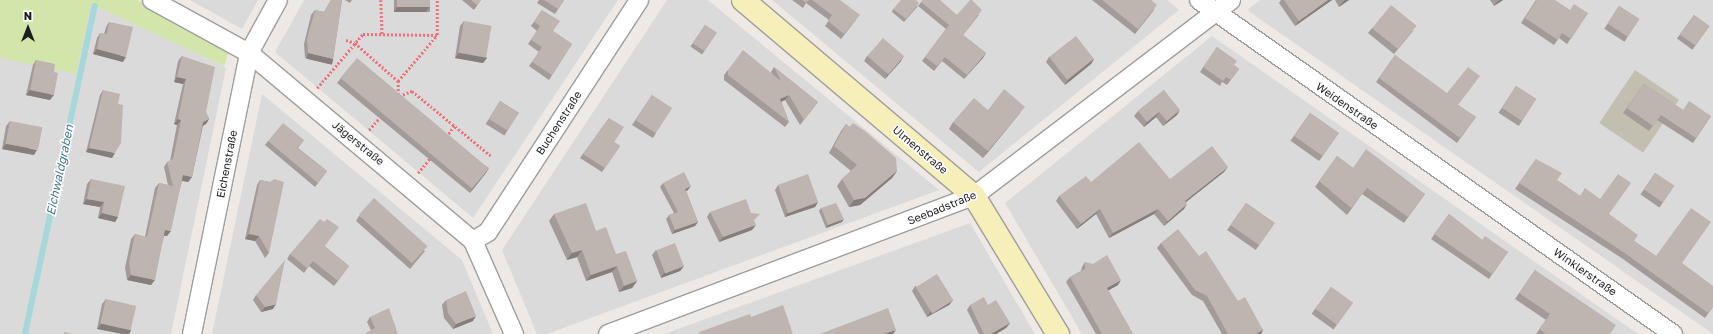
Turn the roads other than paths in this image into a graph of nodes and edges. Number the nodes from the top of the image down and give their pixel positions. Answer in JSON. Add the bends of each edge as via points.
{"nodes":[{"id":1,"x":152,"y":0,"type":"edge"},
{"id":2,"x":278,"y":0,"type":"edge"},
{"id":3,"x":639,"y":0,"type":"edge"},
{"id":4,"x":743,"y":0,"type":"edge"},
{"id":5,"x":1199,"y":0,"type":"edge"},
{"id":6,"x":1231,"y":0,"type":"edge"},
{"id":7,"x":1214,"y":12,"type":"junction"},
{"id":8,"x":249,"y":53,"type":"junction"},
{"id":9,"x":974,"y":196,"type":"junction"},
{"id":10,"x":1498,"y":210,"type":"joint"},
{"id":11,"x":473,"y":241,"type":"junction"},
{"id":12,"x":192,"y":334,"type":"edge"},
{"id":13,"x":514,"y":334,"type":"edge"},
{"id":14,"x":608,"y":334,"type":"edge"},
{"id":15,"x":1058,"y":334,"type":"edge"},
{"id":16,"x":1673,"y":334,"type":"edge"}],
"edges":[{"from":1,"to":8,"type":"street","name":"Jägerstraße"},
{"from":2,"to":8,"type":"street","name":"Eichenstraße"},
{"from":3,"to":11,"type":"street","name":"Buchenstraße","via":[[488,232]]},
{"from":4,"to":9,"type":"street","name":"Ulmenstraße"},
{"from":5,"to":7,"type":"street","name":"Weidenstraße"},
{"from":6,"to":7,"type":"street","name":"Seebadstraße"},
{"from":7,"to":9,"type":"street","name":"Seebadstraße"},
{"from":7,"to":10,"type":"street","name":"Weidenstraße"},
{"from":8,"to":11,"type":"street","name":"Jägerstraße","via":[[409,184]]},
{"from":8,"to":12,"type":"street","name":"Eichenstraße"},
{"from":9,"to":14,"type":"street","name":"Seebadstraße"},
{"from":9,"to":15,"type":"street","name":"Ulmenstraße"},
{"from":10,"to":16,"type":"street","name":"Winklerstraße"},
{"from":11,"to":13,"type":"street","name":"Jägerstraße"}]}
